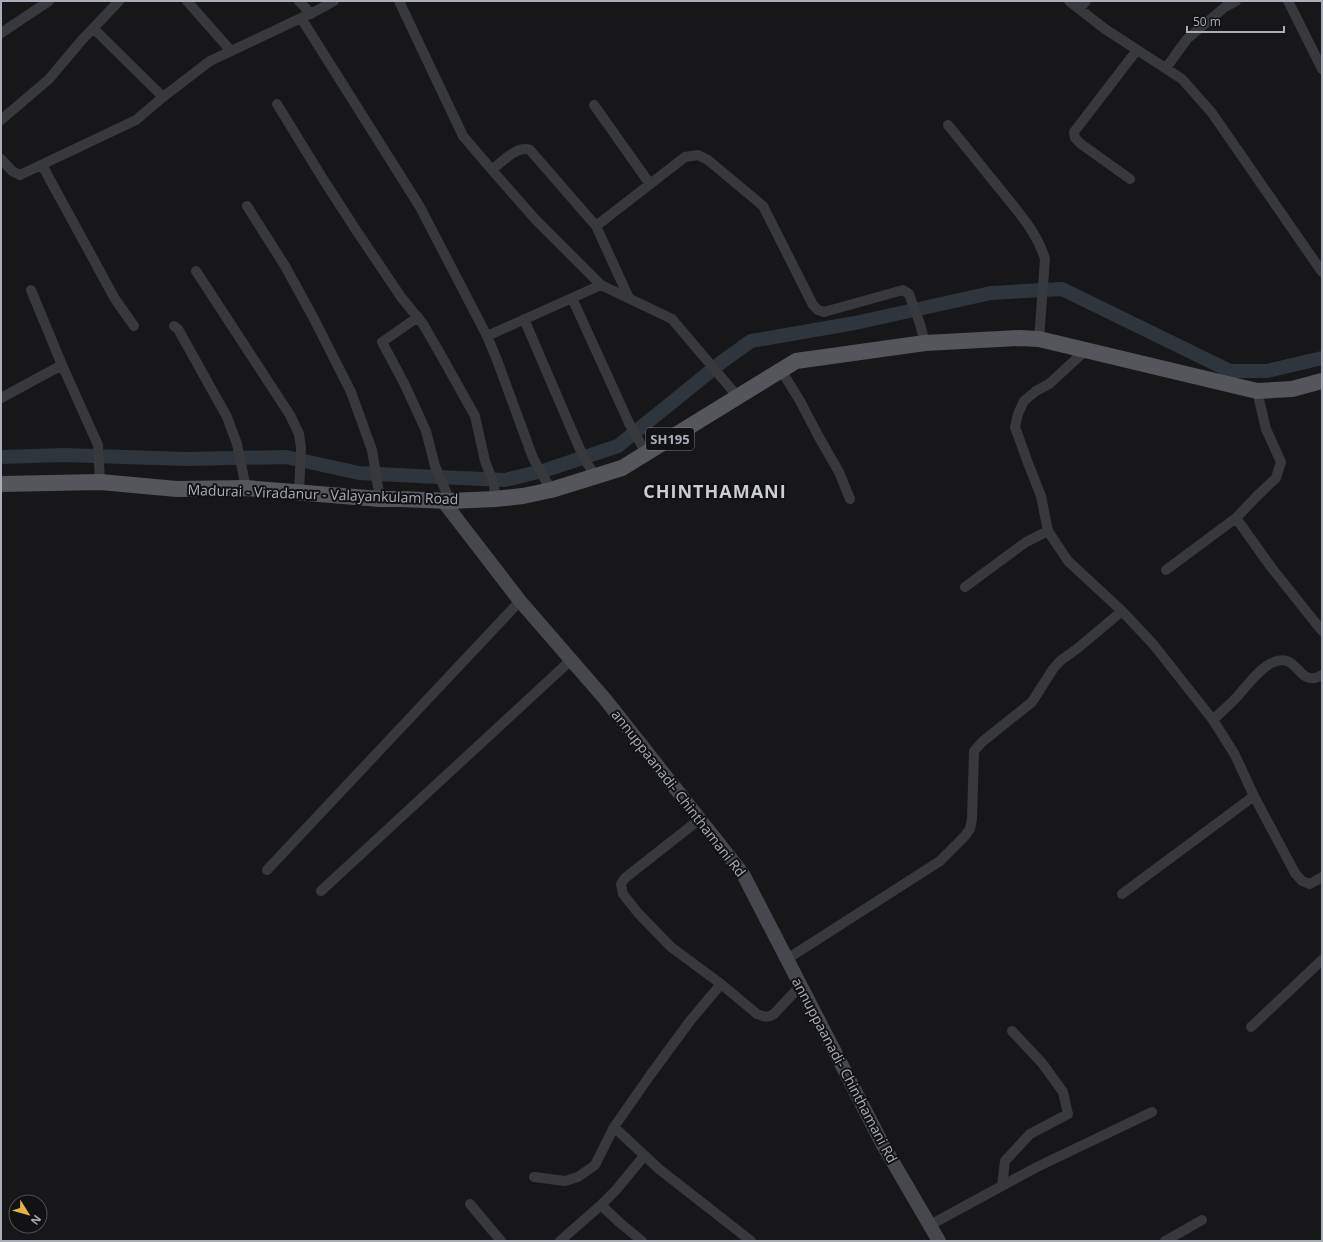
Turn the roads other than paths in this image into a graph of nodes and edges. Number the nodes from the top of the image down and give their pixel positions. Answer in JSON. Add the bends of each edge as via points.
{"nodes":[{"id":1,"x":49,"y":1,"type":"edge"},
{"id":2,"x":118,"y":1,"type":"edge"},
{"id":3,"x":187,"y":1,"type":"edge"},
{"id":4,"x":299,"y":1,"type":"edge"},
{"id":5,"x":334,"y":1,"type":"edge"},
{"id":6,"x":399,"y":1,"type":"edge"},
{"id":7,"x":1069,"y":1,"type":"edge"},
{"id":8,"x":1086,"y":1,"type":"edge"},
{"id":9,"x":1236,"y":1,"type":"edge"},
{"id":10,"x":1288,"y":1,"type":"edge"},
{"id":11,"x":1079,"y":9,"type":"junction"},
{"id":12,"x":311,"y":14,"type":"junction"},
{"id":13,"x":301,"y":18,"type":"junction"},
{"id":14,"x":94,"y":29,"type":"junction"},
{"id":15,"x":1,"y":33,"type":"edge"},
{"id":16,"x":1137,"y":50,"type":"junction"},
{"id":17,"x":231,"y":51,"type":"junction"},
{"id":18,"x":1166,"y":68,"type":"junction"},
{"id":19,"x":1322,"y":69,"type":"edge"},
{"id":20,"x":163,"y":97,"type":"junction"},
{"id":21,"x":277,"y":104,"type":"dead end"},
{"id":22,"x":594,"y":106,"type":"dead end"},
{"id":23,"x":1,"y":120,"type":"edge"},
{"id":24,"x":948,"y":125,"type":"dead end"},
{"id":25,"x":1,"y":159,"type":"edge"},
{"id":26,"x":42,"y":165,"type":"junction"},
{"id":27,"x":492,"y":170,"type":"junction"},
{"id":28,"x":1130,"y":179,"type":"dead end"},
{"id":29,"x":650,"y":184,"type":"junction"},
{"id":30,"x":247,"y":206,"type":"dead end"},
{"id":31,"x":596,"y":226,"type":"junction"},
{"id":32,"x":196,"y":271,"type":"dead end"},
{"id":33,"x":1322,"y":272,"type":"edge"},
{"id":34,"x":601,"y":285,"type":"junction"},
{"id":35,"x":32,"y":290,"type":"dead end"},
{"id":36,"x":572,"y":298,"type":"junction"},
{"id":37,"x":629,"y":298,"type":"junction"},
{"id":38,"x":418,"y":317,"type":"junction"},
{"id":39,"x":524,"y":319,"type":"junction"},
{"id":40,"x":134,"y":326,"type":"dead end"},
{"id":41,"x":174,"y":326,"type":"dead end"},
{"id":42,"x":487,"y":336,"type":"junction"},
{"id":43,"x":1039,"y":339,"type":"junction"},
{"id":44,"x":925,"y":343,"type":"junction"},
{"id":45,"x":1086,"y":350,"type":"junction"},
{"id":46,"x":62,"y":365,"type":"junction"},
{"id":47,"x":781,"y":370,"type":"junction"},
{"id":48,"x":1322,"y":381,"type":"edge"},
{"id":49,"x":1257,"y":391,"type":"junction"},
{"id":50,"x":738,"y":397,"type":"junction"},
{"id":51,"x":1,"y":398,"type":"edge"},
{"id":52,"x":642,"y":447,"type":"junction"},
{"id":53,"x":591,"y":470,"type":"junction"},
{"id":54,"x":100,"y":482,"type":"junction"},
{"id":55,"x":1,"y":484,"type":"edge"},
{"id":56,"x":547,"y":484,"type":"junction"},
{"id":57,"x":246,"y":488,"type":"junction"},
{"id":58,"x":299,"y":492,"type":"junction"},
{"id":59,"x":495,"y":492,"type":"junction"},
{"id":60,"x":379,"y":493,"type":"junction"},
{"id":61,"x":445,"y":496,"type":"junction"},
{"id":62,"x":850,"y":499,"type":"dead end"},
{"id":63,"x":1236,"y":518,"type":"junction"},
{"id":64,"x":1048,"y":531,"type":"junction"},
{"id":65,"x":1166,"y":570,"type":"dead end"},
{"id":66,"x":965,"y":587,"type":"dead end"},
{"id":67,"x":520,"y":601,"type":"junction"},
{"id":68,"x":1122,"y":611,"type":"junction"},
{"id":69,"x":1322,"y":631,"type":"edge"},
{"id":70,"x":571,"y":660,"type":"junction"},
{"id":71,"x":1322,"y":675,"type":"edge"},
{"id":72,"x":1213,"y":720,"type":"junction"},
{"id":73,"x":1254,"y":796,"type":"junction"},
{"id":74,"x":700,"y":820,"type":"junction"},
{"id":75,"x":267,"y":870,"type":"dead end"},
{"id":76,"x":1322,"y":877,"type":"edge"},
{"id":77,"x":321,"y":891,"type":"dead end"},
{"id":78,"x":1122,"y":894,"type":"dead end"},
{"id":79,"x":787,"y":959,"type":"junction"},
{"id":80,"x":1322,"y":960,"type":"edge"},
{"id":81,"x":721,"y":984,"type":"junction"},
{"id":82,"x":801,"y":985,"type":"junction"},
{"id":83,"x":1251,"y":1027,"type":"dead end"},
{"id":84,"x":1012,"y":1031,"type":"dead end"},
{"id":85,"x":1152,"y":1112,"type":"dead end"},
{"id":86,"x":614,"y":1127,"type":"junction"},
{"id":87,"x":644,"y":1156,"type":"junction"},
{"id":88,"x":534,"y":1177,"type":"dead end"},
{"id":89,"x":1002,"y":1186,"type":"junction"},
{"id":90,"x":470,"y":1204,"type":"dead end"},
{"id":91,"x":601,"y":1205,"type":"junction"},
{"id":92,"x":1202,"y":1220,"type":"dead end"},
{"id":93,"x":930,"y":1225,"type":"junction"},
{"id":94,"x":501,"y":1241,"type":"edge"},
{"id":95,"x":560,"y":1241,"type":"edge"},
{"id":96,"x":642,"y":1241,"type":"edge"},
{"id":97,"x":751,"y":1241,"type":"edge"},
{"id":98,"x":940,"y":1241,"type":"edge"},
{"id":99,"x":1165,"y":1241,"type":"edge"}],
"edges":[{"from":1,"to":15,"type":"street"},
{"from":2,"to":14,"type":"street"},
{"from":3,"to":17,"type":"street"},
{"from":4,"to":12,"type":"street"},
{"from":5,"to":12,"type":"street"},
{"from":6,"to":27,"type":"street","via":[[463,136]]},
{"from":7,"to":11,"type":"street"},
{"from":8,"to":11,"type":"street"},
{"from":9,"to":18,"type":"street","via":[[1187,39]]},
{"from":10,"to":19,"type":"street"},
{"from":11,"to":16,"type":"street"},
{"from":12,"to":13,"type":"street"},
{"from":13,"to":17,"type":"street"},
{"from":13,"to":42,"type":"street","via":[[420,207]]},
{"from":14,"to":20,"type":"street"},
{"from":14,"to":23,"type":"street","via":[[49,79]]},
{"from":16,"to":18,"type":"street"},
{"from":16,"to":28,"type":"street","via":[[1074,132],[1075,138],[1081,144]]},
{"from":17,"to":20,"type":"street","via":[[210,61]]},
{"from":18,"to":33,"type":"street","via":[[1182,79],[1212,112]]},
{"from":20,"to":26,"type":"street","via":[[136,120]]},
{"from":21,"to":38,"type":"street","via":[[400,298]]},
{"from":22,"to":29,"type":"street"},
{"from":24,"to":43,"type":"street","via":[[1035,234],[1042,248],[1045,259]]},
{"from":25,"to":26,"type":"street","via":[[12,171],[20,175]]},
{"from":26,"to":40,"type":"street","via":[[115,299]]},
{"from":27,"to":31,"type":"street","via":[[518,150],[530,150]]},
{"from":27,"to":34,"type":"street","via":[[535,219]]},
{"from":29,"to":31,"type":"street"},
{"from":29,"to":44,"type":"street","via":[[685,157],[698,155],[708,160],[762,206],[813,305],[818,310],[824,312],[903,290],[909,294]]},
{"from":30,"to":60,"type":"street","via":[[285,266],[351,392],[372,450]]},
{"from":31,"to":37,"type":"street"},
{"from":32,"to":58,"type":"street","via":[[290,415],[299,434]]},
{"from":34,"to":36,"type":"street"},
{"from":34,"to":37,"type":"street"},
{"from":35,"to":46,"type":"street"},
{"from":36,"to":39,"type":"street"},
{"from":36,"to":52,"type":"street"},
{"from":37,"to":50,"type":"street","via":[[672,319]]},
{"from":38,"to":59,"type":"street","via":[[475,416]]},
{"from":38,"to":61,"type":"street","via":[[382,342],[426,432]]},
{"from":39,"to":42,"type":"street"},
{"from":39,"to":53,"type":"street"},
{"from":41,"to":57,"type":"street","via":[[227,417],[237,444]]},
{"from":42,"to":56,"type":"street","via":[[533,458]]},
{"from":43,"to":44,"type":"main road","name":"Madurai - Viradanur - Valayankulam Road","number":"SH195"},
{"from":43,"to":45,"type":"main road","name":"Madurai - Viradanur - Valayankulam Road","number":"SH195"},
{"from":44,"to":47,"type":"main road","name":"Madurai - Viradanur - Valayankulam Road","number":"SH195","via":[[796,361]]},
{"from":45,"to":49,"type":"main road","name":"Madurai - Viradanur - Valayankulam Road","number":"SH195"},
{"from":45,"to":64,"type":"street","via":[[1049,384],[1024,401],[1018,414],[1016,427],[1041,496]]},
{"from":46,"to":51,"type":"street"},
{"from":46,"to":54,"type":"street","via":[[98,445]]},
{"from":47,"to":50,"type":"main road","name":"Madurai - Viradanur - Valayankulam Road","number":"SH195"},
{"from":47,"to":62,"type":"street","via":[[839,472]]},
{"from":48,"to":49,"type":"main road","name":"Madurai - Viradanur - Valayankulam Road","number":"SH195","via":[[1292,389]]},
{"from":49,"to":63,"type":"street","via":[[1266,429],[1281,462],[1276,478]]},
{"from":50,"to":52,"type":"main road","name":"Madurai - Viradanur - Valayankulam Road","number":"SH195"},
{"from":52,"to":53,"type":"main road","name":"Madurai - Viradanur - Valayankulam Road","number":"SH195","via":[[622,468]]},
{"from":53,"to":56,"type":"main road","name":"Madurai - Viradanur - Valayankulam Road","number":"SH195"},
{"from":54,"to":55,"type":"main road","name":"Madurai - Viradanur - Valayankulam Road","number":"SH195"},
{"from":54,"to":57,"type":"main road","name":"Madurai - Viradanur - Valayankulam Road","number":"SH195","via":[[177,488]]},
{"from":56,"to":59,"type":"main road","name":"Madurai - Viradanur - Valayankulam Road","number":"SH195","via":[[523,496]]},
{"from":57,"to":58,"type":"main road","name":"Madurai - Viradanur - Valayankulam Road","number":"SH195"},
{"from":58,"to":60,"type":"main road","name":"Madurai - Viradanur - Valayankulam Road","number":"SH195"},
{"from":59,"to":61,"type":"main road","name":"Madurai - Viradanur - Valayankulam Road","number":"SH195"},
{"from":60,"to":61,"type":"main road","name":"Madurai - Viradanur - Valayankulam Road","number":"SH195","via":[[400,499]]},
{"from":61,"to":67,"type":"street","name":"annuppaanadi- Chinthamani Rd"},
{"from":63,"to":65,"type":"street"},
{"from":63,"to":69,"type":"street"},
{"from":64,"to":66,"type":"street","via":[[1026,542]]},
{"from":64,"to":68,"type":"street","via":[[1068,561]]},
{"from":67,"to":70,"type":"street","name":"annuppaanadi- Chinthamani Rd"},
{"from":67,"to":75,"type":"street"},
{"from":68,"to":72,"type":"street","via":[[1153,644]]},
{"from":68,"to":79,"type":"street","via":[[1060,661],[1032,702],[974,751],[972,818],[970,829],[964,838],[940,861]]},
{"from":70,"to":74,"type":"street","name":"annuppaanadi- Chinthamani Rd"},
{"from":70,"to":77,"type":"street"},
{"from":71,"to":72,"type":"street","via":[[1313,679],[1305,677],[1292,663],[1284,660],[1273,662]]},
{"from":72,"to":73,"type":"street","via":[[1235,754]]},
{"from":73,"to":76,"type":"street","via":[[1294,873],[1302,882],[1310,884]]},
{"from":73,"to":78,"type":"street"},
{"from":74,"to":79,"type":"street","name":"annuppaanadi- Chinthamani Rd","via":[[743,874]]},
{"from":74,"to":81,"type":"street","via":[[625,878],[621,884],[623,894],[638,913],[671,947]]},
{"from":79,"to":82,"type":"street","name":"annuppaanadi- Chinthamani Rd"},
{"from":80,"to":83,"type":"street"},
{"from":81,"to":82,"type":"street","via":[[764,1017],[774,1014]]},
{"from":81,"to":86,"type":"street","via":[[690,1021]]},
{"from":82,"to":93,"type":"street","name":"annuppaanadi- Chinthamani Rd","via":[[883,1145]]},
{"from":84,"to":89,"type":"street","via":[[1042,1063],[1063,1092],[1068,1114],[1030,1134],[1005,1161]]},
{"from":85,"to":89,"type":"street"},
{"from":86,"to":87,"type":"street"},
{"from":86,"to":88,"type":"street","via":[[595,1165],[578,1177],[565,1181]]},
{"from":87,"to":91,"type":"street"},
{"from":87,"to":97,"type":"street","via":[[696,1200]]},
{"from":89,"to":93,"type":"street"},
{"from":90,"to":94,"type":"street"},
{"from":91,"to":95,"type":"street"},
{"from":91,"to":96,"type":"street"},
{"from":92,"to":99,"type":"street"},
{"from":93,"to":98,"type":"street","name":"annuppaanadi- Chinthamani Rd"}]}
